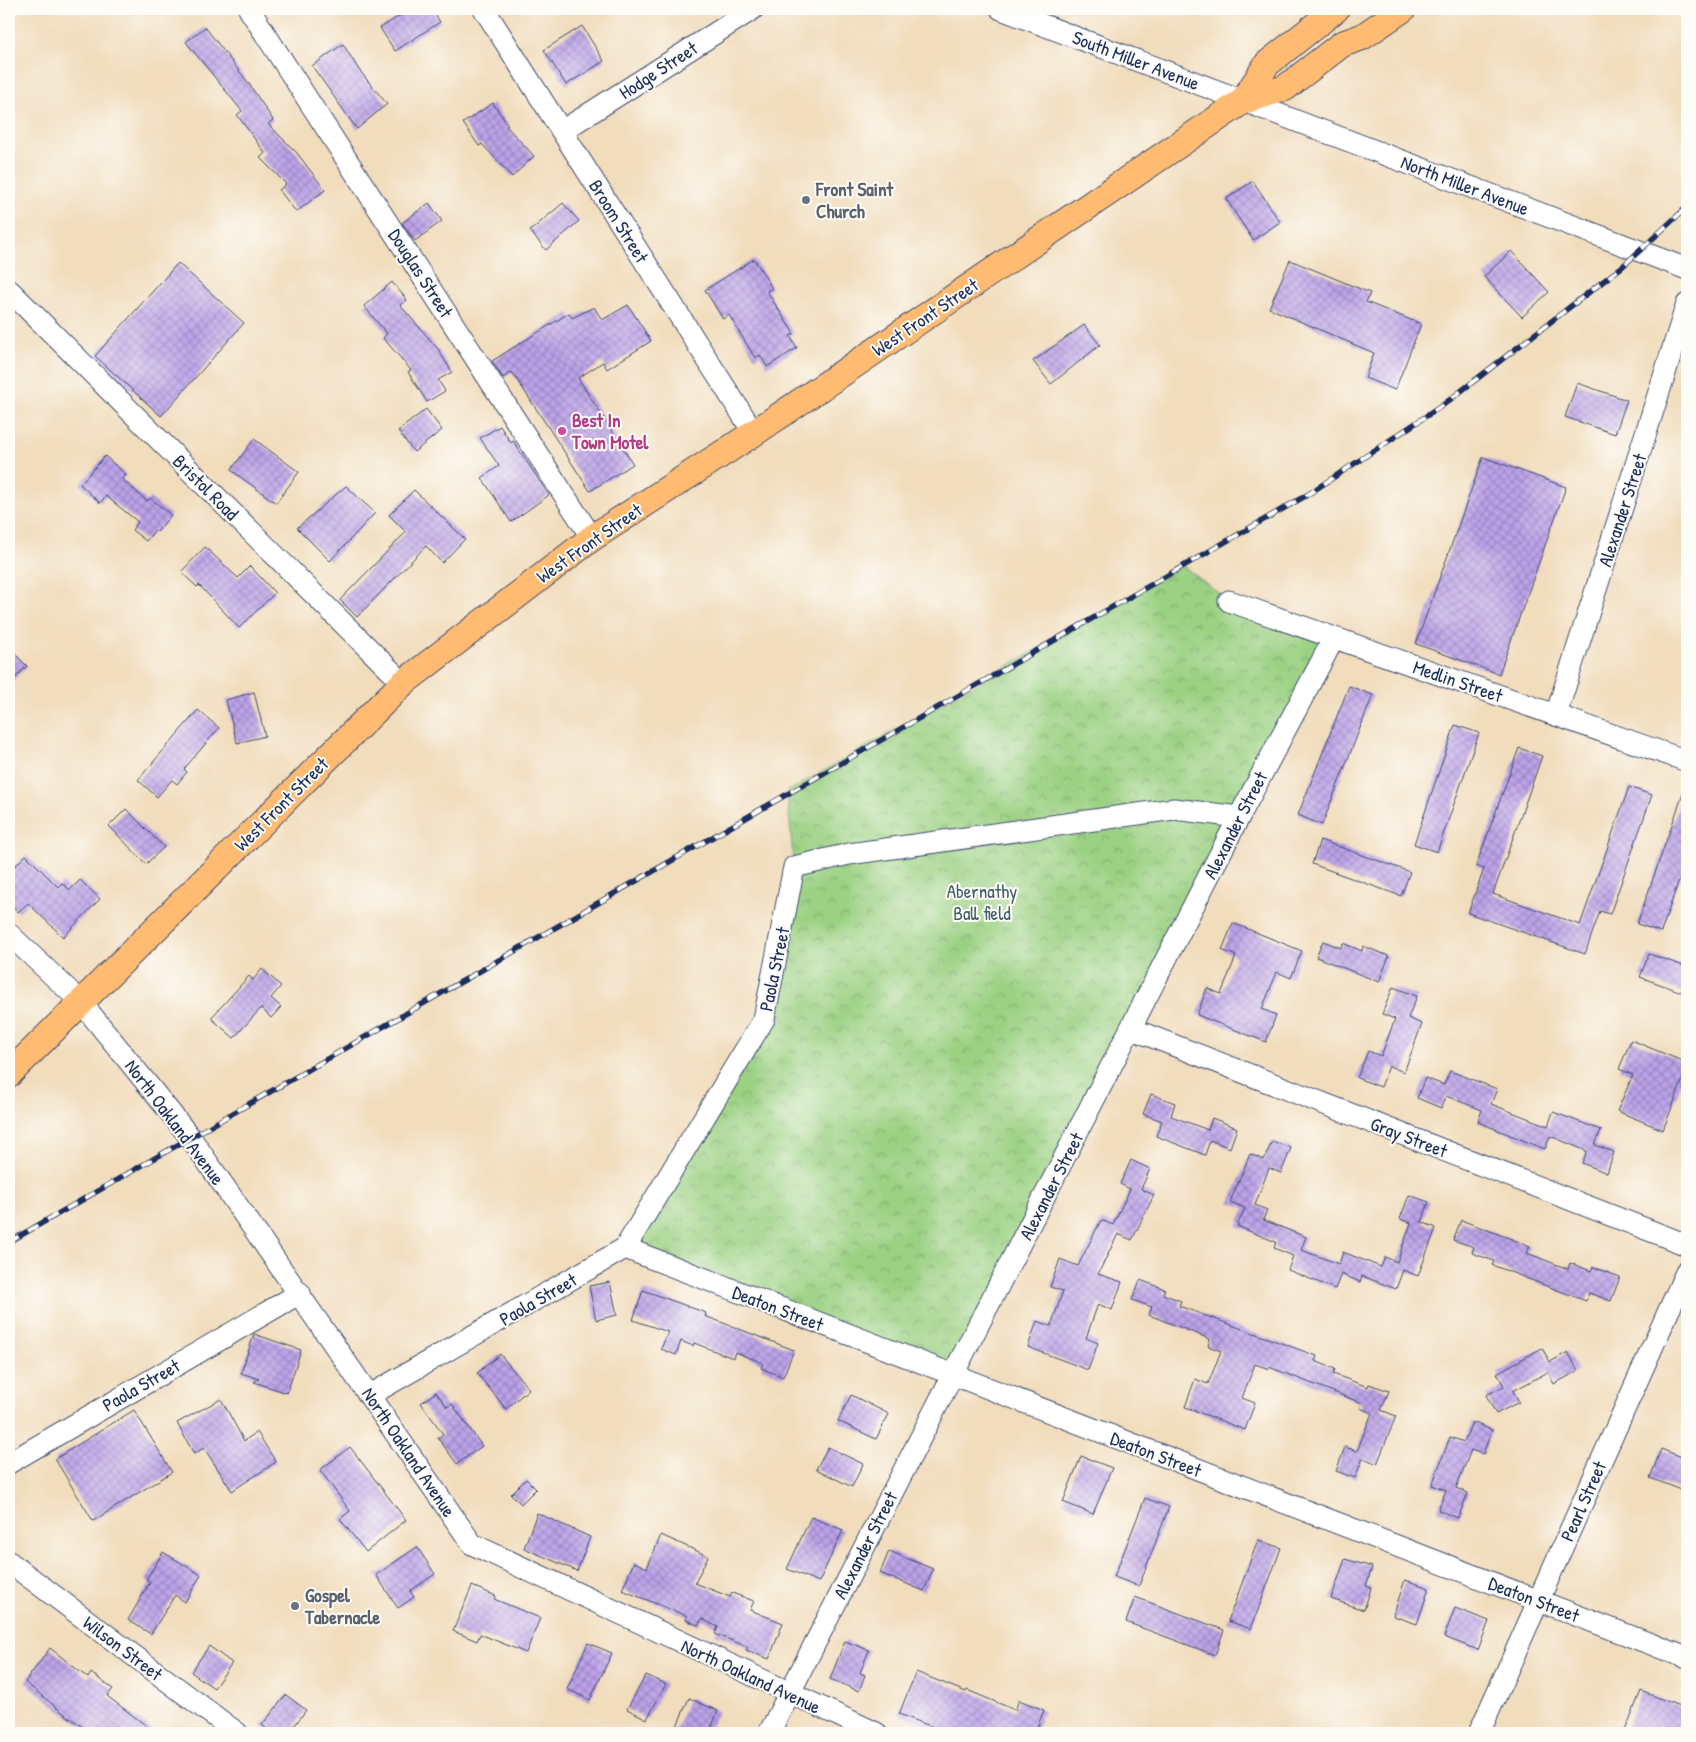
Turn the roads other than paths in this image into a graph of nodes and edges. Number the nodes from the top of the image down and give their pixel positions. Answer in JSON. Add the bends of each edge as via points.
{"nodes":[{"id":1,"x":249,"y":9,"type":"edge"},
{"id":2,"x":484,"y":9,"type":"edge"},
{"id":3,"x":753,"y":9,"type":"edge"},
{"id":4,"x":1001,"y":9,"type":"edge"},
{"id":5,"x":1336,"y":9,"type":"edge"},
{"id":6,"x":1370,"y":9,"type":"edge"},
{"id":7,"x":1404,"y":9,"type":"edge"},
{"id":8,"x":1342,"y":44,"type":"junction"},
{"id":9,"x":1243,"y":101,"type":"junction"},
{"id":10,"x":562,"y":131,"type":"junction"},
{"id":11,"x":1687,"y":269,"type":"edge"},
{"id":12,"x":10,"y":291,"type":"edge"},
{"id":13,"x":1687,"y":304,"type":"edge"},
{"id":14,"x":754,"y":433,"type":"junction"},
{"id":15,"x":592,"y":538,"type":"junction"},
{"id":16,"x":1230,"y":601,"type":"dead end"},
{"id":17,"x":1334,"y":638,"type":"junction"},
{"id":18,"x":403,"y":683,"type":"junction"},
{"id":19,"x":1556,"y":715,"type":"junction"},
{"id":20,"x":1687,"y":762,"type":"edge"},
{"id":21,"x":1238,"y":818,"type":"junction"},
{"id":22,"x":9,"y":934,"type":"edge"},
{"id":23,"x":81,"y":1002,"type":"junction"},
{"id":24,"x":1132,"y":1029,"type":"junction"},
{"id":25,"x":9,"y":1074,"type":"edge"},
{"id":26,"x":1687,"y":1245,"type":"edge"},
{"id":27,"x":625,"y":1248,"type":"junction"},
{"id":28,"x":1687,"y":1270,"type":"edge"},
{"id":29,"x":300,"y":1293,"type":"junction"},
{"id":30,"x":953,"y":1376,"type":"junction"},
{"id":31,"x":370,"y":1395,"type":"junction"},
{"id":32,"x":9,"y":1463,"type":"edge"},
{"id":33,"x":9,"y":1562,"type":"edge"},
{"id":34,"x":1538,"y":1601,"type":"junction"},
{"id":35,"x":1687,"y":1658,"type":"edge"},
{"id":36,"x":789,"y":1694,"type":"junction"},
{"id":37,"x":237,"y":1733,"type":"edge"},
{"id":38,"x":769,"y":1733,"type":"edge"},
{"id":39,"x":876,"y":1733,"type":"edge"},
{"id":40,"x":1479,"y":1733,"type":"edge"}],
"edges":[{"from":1,"to":15,"type":"street","name":"Douglas Street"},
{"from":2,"to":10,"type":"street","name":"Broom Street"},
{"from":3,"to":10,"type":"street","name":"Hodge Street"},
{"from":4,"to":9,"type":"street","name":"South Miller Avenue"},
{"from":5,"to":9,"type":"main road","name":"West Front Street","via":[[1267,64]]},
{"from":6,"to":8,"type":"main road"},
{"from":7,"to":8,"type":"main road","name":"West Front Street","via":[[1362,37]]},
{"from":8,"to":9,"type":"main road","name":"West Front Street","via":[[1285,88]]},
{"from":9,"to":11,"type":"street","name":"North Miller Avenue"},
{"from":9,"to":14,"type":"main road","name":"West Front Street"},
{"from":10,"to":14,"type":"street","name":"Broom Street"},
{"from":12,"to":18,"type":"street","name":"Bristol Road"},
{"from":13,"to":19,"type":"street","name":"Alexander Street"},
{"from":14,"to":15,"type":"main road","name":"West Front Street"},
{"from":15,"to":18,"type":"main road","name":"West Front Street"},
{"from":16,"to":17,"type":"street","name":"Medlin Street"},
{"from":17,"to":19,"type":"street","name":"Medlin Street"},
{"from":17,"to":21,"type":"street","name":"Alexander Street"},
{"from":18,"to":23,"type":"main road","name":"West Front Street"},
{"from":19,"to":20,"type":"street","name":"Medlin Street"},
{"from":21,"to":24,"type":"street","name":"Alexander Street"},
{"from":21,"to":27,"type":"street","name":"Paola Street","via":[[1174,809],[849,854],[794,867],[764,1019]]},
{"from":22,"to":23,"type":"street","name":"North Oakland Avenue"},
{"from":23,"to":25,"type":"main road","name":"West Front Street"},
{"from":23,"to":29,"type":"street","name":"North Oakland Avenue","via":[[190,1138]]},
{"from":24,"to":26,"type":"street","name":"Gray Street"},
{"from":24,"to":30,"type":"street","name":"Alexander Street"},
{"from":27,"to":30,"type":"street","name":"Deaton Street"},
{"from":27,"to":31,"type":"street","name":"Paola Street"},
{"from":28,"to":34,"type":"street","name":"Pearl Street"},
{"from":29,"to":31,"type":"street","name":"North Oakland Avenue"},
{"from":29,"to":32,"type":"street","name":"Paola Street"},
{"from":30,"to":34,"type":"street","name":"Deaton Street"},
{"from":30,"to":36,"type":"street","name":"Alexander Street"},
{"from":31,"to":36,"type":"street","name":"North Oakland Avenue","via":[[472,1544]]},
{"from":33,"to":37,"type":"street","name":"Wilson Street"},
{"from":34,"to":35,"type":"street","name":"Deaton Street"},
{"from":34,"to":40,"type":"street","name":"Pearl Street"},
{"from":36,"to":38,"type":"street","name":"Alexander Street"},
{"from":36,"to":39,"type":"street","name":"North Oakland Avenue"}]}
